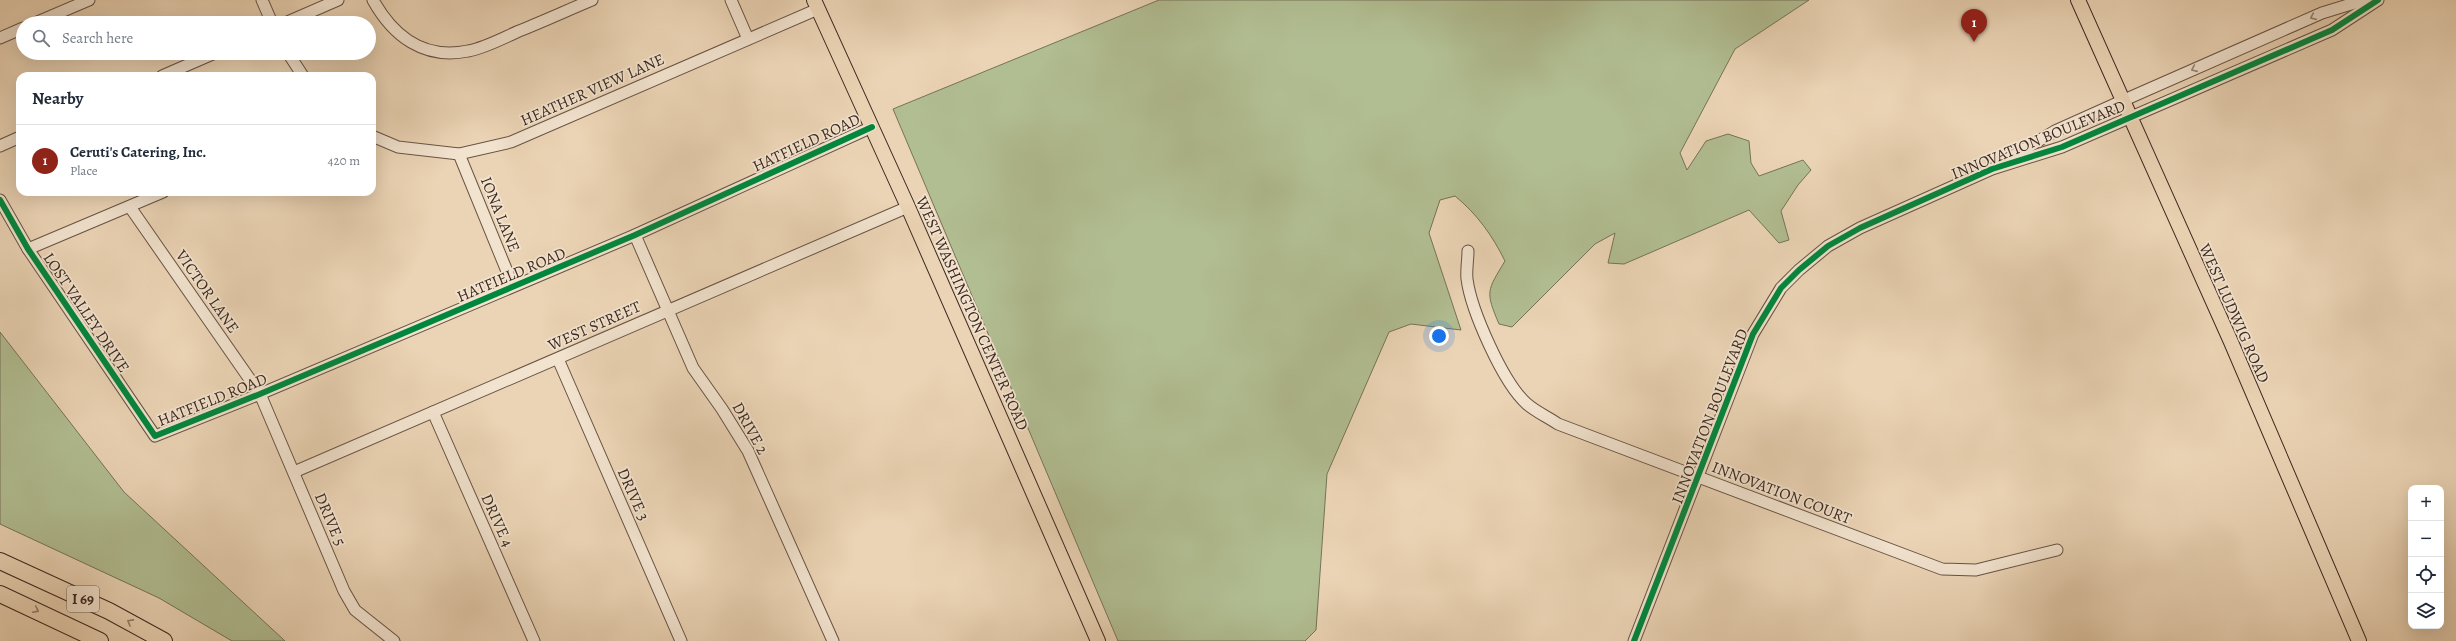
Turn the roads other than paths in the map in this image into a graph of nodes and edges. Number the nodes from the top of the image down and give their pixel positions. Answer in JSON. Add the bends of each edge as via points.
{"nodes":[{"id":1,"x":89,"y":0,"type":"edge"},
{"id":2,"x":262,"y":0,"type":"edge"},
{"id":3,"x":338,"y":0,"type":"edge"},
{"id":4,"x":373,"y":0,"type":"edge"},
{"id":5,"x":592,"y":0,"type":"edge"},
{"id":6,"x":731,"y":0,"type":"edge"},
{"id":7,"x":2078,"y":0,"type":"edge"},
{"id":8,"x":2364,"y":0,"type":"edge"},
{"id":9,"x":2378,"y":0,"type":"edge"},
{"id":10,"x":816,"y":5,"type":"edge"},
{"id":11,"x":51,"y":16,"type":"edge"},
{"id":12,"x":269,"y":16,"type":"edge"},
{"id":13,"x":301,"y":16,"type":"edge"},
{"id":14,"x":16,"y":31,"type":"edge"},
{"id":15,"x":0,"y":38,"type":"edge"},
{"id":16,"x":748,"y":39,"type":"junction"},
{"id":17,"x":199,"y":60,"type":"edge"},
{"id":18,"x":293,"y":60,"type":"edge"},
{"id":19,"x":171,"y":72,"type":"edge"},
{"id":20,"x":300,"y":72,"type":"edge"},
{"id":21,"x":2122,"y":101,"type":"junction"},
{"id":22,"x":2129,"y":116,"type":"junction"},
{"id":23,"x":872,"y":126,"type":"junction"},
{"id":24,"x":376,"y":138,"type":"edge"},
{"id":25,"x":16,"y":139,"type":"edge"},
{"id":26,"x":0,"y":146,"type":"edge"},
{"id":27,"x":459,"y":154,"type":"junction"},
{"id":28,"x":1992,"y":169,"type":"junction"},
{"id":29,"x":154,"y":196,"type":"edge"},
{"id":30,"x":0,"y":200,"type":"edge"},
{"id":31,"x":130,"y":206,"type":"junction"},
{"id":32,"x":908,"y":207,"type":"junction"},
{"id":33,"x":635,"y":235,"type":"junction"},
{"id":34,"x":28,"y":249,"type":"junction"},
{"id":35,"x":1468,"y":251,"type":"dead end"},
{"id":36,"x":513,"y":286,"type":"junction"},
{"id":37,"x":668,"y":309,"type":"junction"},
{"id":38,"x":558,"y":359,"type":"junction"},
{"id":39,"x":260,"y":394,"type":"junction"},
{"id":40,"x":433,"y":412,"type":"junction"},
{"id":41,"x":155,"y":436,"type":"joint"},
{"id":42,"x":294,"y":472,"type":"junction"},
{"id":43,"x":1699,"y":477,"type":"junction"},
{"id":44,"x":2057,"y":550,"type":"dead end"},
{"id":45,"x":0,"y":561,"type":"edge"},
{"id":46,"x":0,"y":594,"type":"edge"},
{"id":47,"x":100,"y":641,"type":"edge"},
{"id":48,"x":164,"y":641,"type":"edge"},
{"id":49,"x":394,"y":641,"type":"edge"},
{"id":50,"x":534,"y":641,"type":"edge"},
{"id":51,"x":681,"y":641,"type":"edge"},
{"id":52,"x":833,"y":641,"type":"edge"},
{"id":53,"x":1098,"y":641,"type":"edge"},
{"id":54,"x":1634,"y":641,"type":"edge"},
{"id":55,"x":2359,"y":641,"type":"edge"}],
"edges":[{"from":1,"to":11,"type":"street"},
{"from":2,"to":12,"type":"street"},
{"from":3,"to":13,"type":"street"},
{"from":4,"to":5,"type":"street","via":[[399,36],[421,48],[444,52],[467,51],[490,44]]},
{"from":6,"to":16,"type":"street"},
{"from":7,"to":21,"type":"main road","name":"WEST LUDWIG ROAD"},
{"from":8,"to":21,"type":"street","name":"INNOVATION BOULEVARD","one_way":true,"via":[[2322,13]]},
{"from":9,"to":22,"type":"street","name":"INNOVATION BOULEVARD","via":[[2332,30]]},
{"from":10,"to":16,"type":"street","name":"HEATHER VIEW LANE"},
{"from":10,"to":23,"type":"main road","name":"WEST WASHINGTON CENTER ROAD"},
{"from":14,"to":15,"type":"street"},
{"from":16,"to":27,"type":"street","name":"HEATHER VIEW LANE","via":[[511,142]]},
{"from":17,"to":19,"type":"street"},
{"from":18,"to":20,"type":"street"},
{"from":21,"to":22,"type":"main road","name":"WEST LUDWIG ROAD"},
{"from":21,"to":28,"type":"street","name":"INNOVATION BOULEVARD","via":[[2055,131]]},
{"from":22,"to":28,"type":"street","name":"INNOVATION BOULEVARD","via":[[2062,146]]},
{"from":22,"to":55,"type":"main road","name":"WEST LUDWIG ROAD","via":[[2234,350]]},
{"from":23,"to":32,"type":"main road","name":"WEST WASHINGTON CENTER ROAD"},
{"from":23,"to":33,"type":"street","name":"HATFIELD ROAD"},
{"from":24,"to":27,"type":"street","name":"HEATHER VIEW LANE","via":[[398,147]]},
{"from":25,"to":26,"type":"street"},
{"from":27,"to":36,"type":"street","name":"IONA LANE"},
{"from":28,"to":43,"type":"street","name":"INNOVATION BOULEVARD","via":[[1860,228],[1828,246],[1781,288],[1753,334]]},
{"from":29,"to":31,"type":"street"},
{"from":30,"to":34,"type":"street","name":"LOST VALLEY DRIVE"},
{"from":31,"to":34,"type":"street"},
{"from":31,"to":39,"type":"street","name":"VICTOR LANE"},
{"from":32,"to":37,"type":"street","name":"WEST STREET"},
{"from":32,"to":53,"type":"main road","name":"WEST WASHINGTON CENTER ROAD"},
{"from":33,"to":36,"type":"street","name":"HATFIELD ROAD"},
{"from":33,"to":37,"type":"street","name":"DRIVE 2"},
{"from":34,"to":41,"type":"street","name":"LOST VALLEY DRIVE"},
{"from":35,"to":43,"type":"street","name":"INNOVATION COURT","via":[[1467,278],[1472,302],[1512,388],[1527,404],[1558,424]]},
{"from":36,"to":39,"type":"street","name":"HATFIELD ROAD"},
{"from":37,"to":38,"type":"street","name":"WEST STREET"},
{"from":37,"to":52,"type":"street","name":"DRIVE 2","via":[[694,368],[748,451]]},
{"from":38,"to":40,"type":"street","name":"WEST STREET"},
{"from":38,"to":51,"type":"street","name":"DRIVE 3"},
{"from":39,"to":41,"type":"street","name":"HATFIELD ROAD"},
{"from":39,"to":42,"type":"street","name":"DRIVE 5"},
{"from":40,"to":42,"type":"street","name":"WEST STREET"},
{"from":40,"to":50,"type":"street","name":"DRIVE 4"},
{"from":42,"to":49,"type":"street","name":"DRIVE 5","via":[[344,591],[355,610]]},
{"from":43,"to":44,"type":"street","name":"INNOVATION COURT","via":[[1942,569],[1976,570]]},
{"from":43,"to":54,"type":"street","name":"INNOVATION BOULEVARD"},
{"from":48,"to":45,"type":"highway","number":"I 69","one_way":true,"via":[[109,611]]},
{"from":46,"to":47,"type":"highway","number":"I 69","one_way":true}]}
